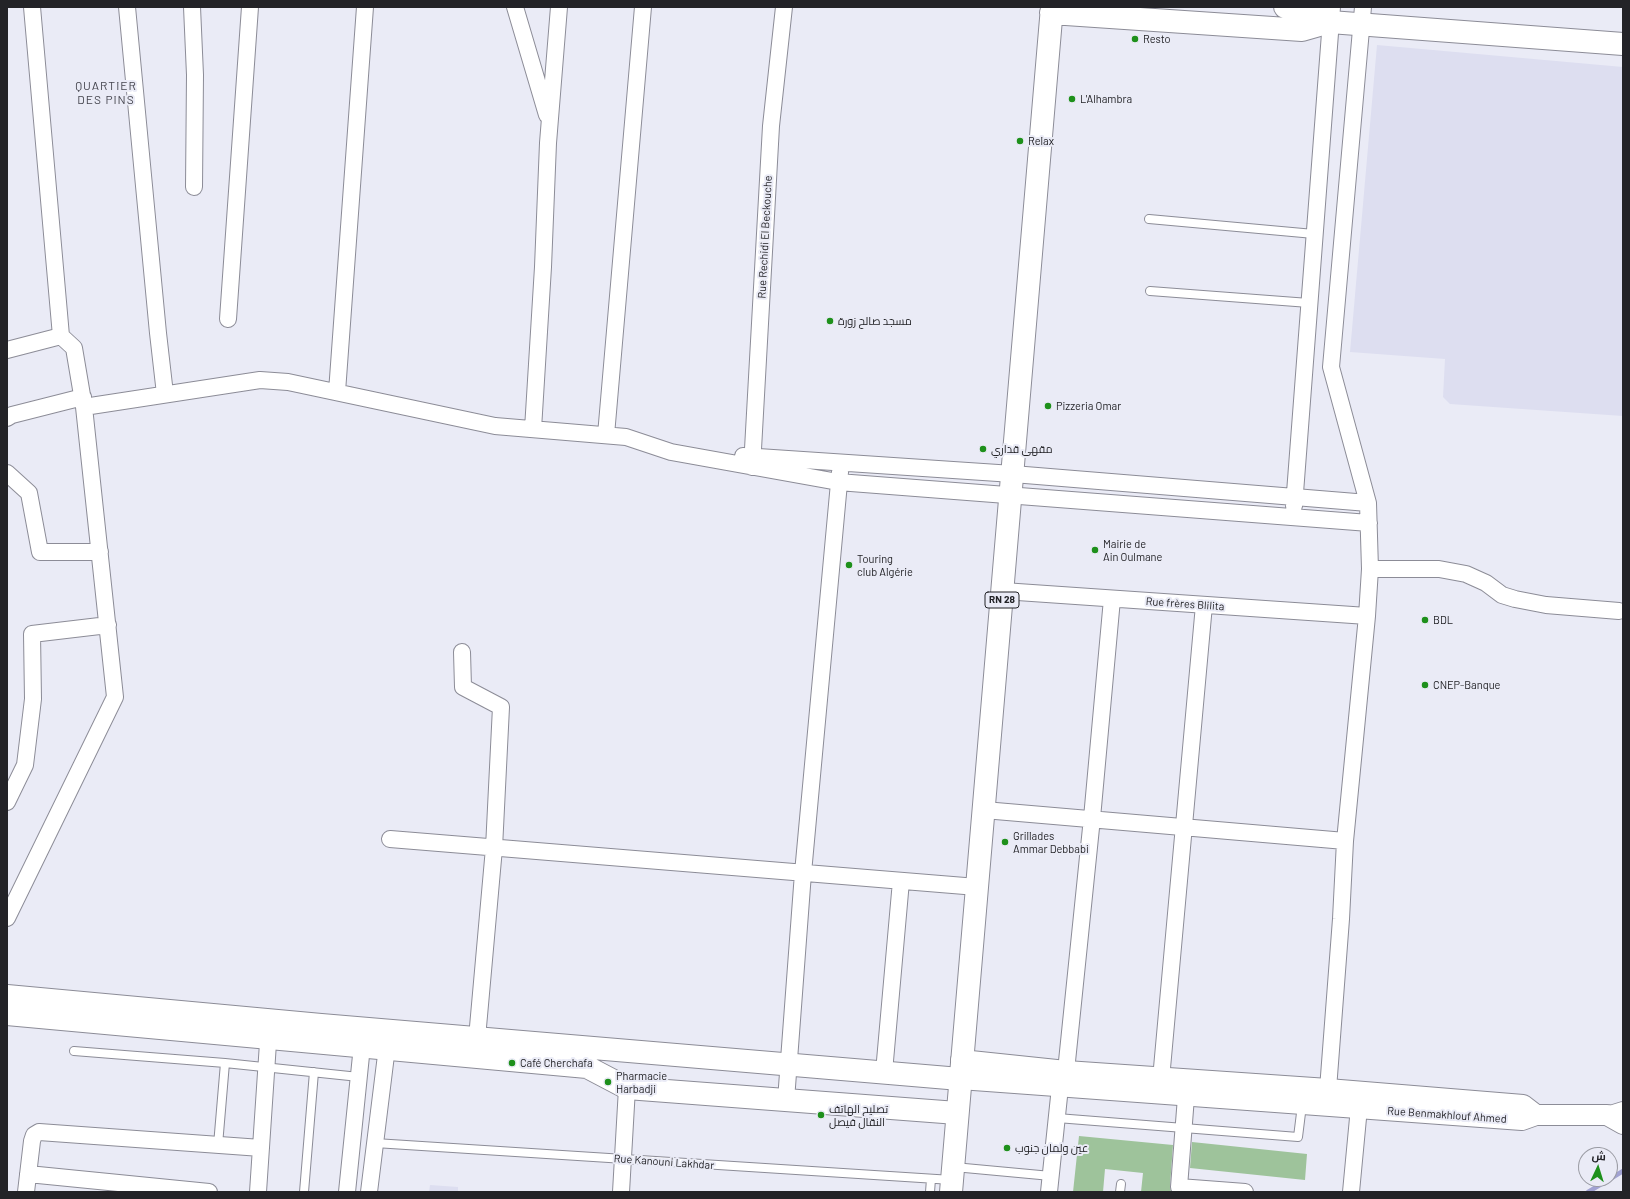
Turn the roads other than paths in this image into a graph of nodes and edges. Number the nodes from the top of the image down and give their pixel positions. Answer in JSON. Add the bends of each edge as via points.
{"nodes":[{"id":1,"x":32,"y":7,"type":"edge"},
{"id":2,"x":127,"y":7,"type":"edge"},
{"id":3,"x":192,"y":7,"type":"edge"},
{"id":4,"x":250,"y":7,"type":"edge"},
{"id":5,"x":366,"y":7,"type":"edge"},
{"id":6,"x":515,"y":7,"type":"edge"},
{"id":7,"x":559,"y":7,"type":"edge"},
{"id":8,"x":643,"y":7,"type":"edge"},
{"id":9,"x":784,"y":7,"type":"edge"},
{"id":10,"x":1285,"y":7,"type":"edge"},
{"id":11,"x":1052,"y":10,"type":"edge"},
{"id":12,"x":1331,"y":14,"type":"edge"},
{"id":13,"x":1362,"y":16,"type":"edge"},
{"id":14,"x":1623,"y":44,"type":"edge"},
{"id":15,"x":550,"y":124,"type":"junction"},
{"id":16,"x":194,"y":187,"type":"dead end"},
{"id":17,"x":1149,"y":219,"type":"dead end"},
{"id":18,"x":1314,"y":234,"type":"junction"},
{"id":19,"x":1150,"y":291,"type":"dead end"},
{"id":20,"x":1309,"y":303,"type":"junction"},
{"id":21,"x":228,"y":319,"type":"dead end"},
{"id":22,"x":61,"y":336,"type":"junction"},
{"id":23,"x":7,"y":350,"type":"edge"},
{"id":24,"x":337,"y":392,"type":"junction"},
{"id":25,"x":165,"y":394,"type":"junction"},
{"id":26,"x":83,"y":402,"type":"junction"},
{"id":27,"x":7,"y":418,"type":"edge"},
{"id":28,"x":533,"y":429,"type":"junction"},
{"id":29,"x":606,"y":435,"type":"junction"},
{"id":30,"x":752,"y":462,"type":"junction"},
{"id":31,"x":841,"y":462,"type":"junction"},
{"id":32,"x":7,"y":473,"type":"edge"},
{"id":33,"x":838,"y":482,"type":"junction"},
{"id":34,"x":1012,"y":485,"type":"junction"},
{"id":35,"x":1294,"y":497,"type":"junction"},
{"id":36,"x":1368,"y":502,"type":"junction"},
{"id":37,"x":1293,"y":518,"type":"junction"},
{"id":38,"x":1368,"y":523,"type":"junction"},
{"id":39,"x":100,"y":552,"type":"junction"},
{"id":40,"x":1370,"y":569,"type":"junction"},
{"id":41,"x":1003,"y":591,"type":"junction"},
{"id":42,"x":1112,"y":599,"type":"junction"},
{"id":43,"x":1204,"y":605,"type":"junction"},
{"id":44,"x":1619,"y":611,"type":"dead end"},
{"id":45,"x":1367,"y":616,"type":"junction"},
{"id":46,"x":108,"y":625,"type":"junction"},
{"id":47,"x":462,"y":652,"type":"dead end"},
{"id":48,"x":9,"y":791,"type":"edge"},
{"id":49,"x":984,"y":810,"type":"junction"},
{"id":50,"x":1092,"y":818,"type":"junction"},
{"id":51,"x":1184,"y":827,"type":"junction"},
{"id":52,"x":390,"y":839,"type":"dead end"},
{"id":53,"x":1345,"y":841,"type":"junction"},
{"id":54,"x":494,"y":848,"type":"junction"},
{"id":55,"x":803,"y":873,"type":"junction"},
{"id":56,"x":901,"y":881,"type":"junction"},
{"id":57,"x":977,"y":887,"type":"junction"},
{"id":58,"x":7,"y":918,"type":"edge"},
{"id":59,"x":7,"y":996,"type":"edge"},
{"id":60,"x":7,"y":1014,"type":"edge"},
{"id":61,"x":269,"y":1029,"type":"junction"},
{"id":62,"x":363,"y":1037,"type":"junction"},
{"id":63,"x":477,"y":1038,"type":"junction"},
{"id":64,"x":387,"y":1040,"type":"junction"},
{"id":65,"x":74,"y":1051,"type":"dead end"},
{"id":66,"x":225,"y":1063,"type":"junction"},
{"id":67,"x":789,"y":1064,"type":"junction"},
{"id":68,"x":267,"y":1067,"type":"junction"},
{"id":69,"x":961,"y":1070,"type":"junction"},
{"id":70,"x":314,"y":1072,"type":"junction"},
{"id":71,"x":884,"y":1072,"type":"junction"},
{"id":72,"x":359,"y":1077,"type":"junction"},
{"id":73,"x":1063,"y":1079,"type":"junction"},
{"id":74,"x":1161,"y":1086,"type":"junction"},
{"id":75,"x":627,"y":1088,"type":"junction"},
{"id":76,"x":1186,"y":1088,"type":"junction"},
{"id":77,"x":1328,"y":1089,"type":"junction"},
{"id":78,"x":786,"y":1100,"type":"junction"},
{"id":79,"x":1359,"y":1100,"type":"junction"},
{"id":80,"x":1302,"y":1105,"type":"junction"},
{"id":81,"x":957,"y":1113,"type":"junction"},
{"id":82,"x":1618,"y":1116,"type":"edge"},
{"id":83,"x":1057,"y":1118,"type":"junction"},
{"id":84,"x":1184,"y":1128,"type":"junction"},
{"id":85,"x":375,"y":1143,"type":"junction"},
{"id":86,"x":218,"y":1145,"type":"junction"},
{"id":87,"x":261,"y":1148,"type":"junction"},
{"id":88,"x":623,"y":1159,"type":"junction"},
{"id":89,"x":28,"y":1174,"type":"junction"},
{"id":90,"x":1051,"y":1176,"type":"junction"},
{"id":91,"x":931,"y":1179,"type":"junction"},
{"id":92,"x":952,"y":1179,"type":"edge"},
{"id":93,"x":1179,"y":1189,"type":"edge"},
{"id":94,"x":26,"y":1192,"type":"edge"},
{"id":95,"x":209,"y":1192,"type":"edge"},
{"id":96,"x":258,"y":1192,"type":"edge"},
{"id":97,"x":304,"y":1192,"type":"edge"},
{"id":98,"x":347,"y":1192,"type":"edge"},
{"id":99,"x":369,"y":1192,"type":"edge"},
{"id":100,"x":621,"y":1192,"type":"edge"},
{"id":101,"x":930,"y":1192,"type":"edge"},
{"id":102,"x":1049,"y":1192,"type":"edge"},
{"id":103,"x":1245,"y":1192,"type":"edge"},
{"id":104,"x":1351,"y":1192,"type":"edge"}],
"edges":[{"from":1,"to":22,"type":"street"},
{"from":2,"to":25,"type":"street"},
{"from":3,"to":16,"type":"street","via":[[195,75]]},
{"from":4,"to":21,"type":"street"},
{"from":5,"to":24,"type":"street"},
{"from":6,"to":15,"type":"street"},
{"from":7,"to":15,"type":"street"},
{"from":8,"to":29,"type":"street"},
{"from":9,"to":30,"type":"street","name":"Rue Rechidi El Beckouche","via":[[771,126]]},
{"from":10,"to":12,"type":"main road"},
{"from":11,"to":12,"type":"main road","via":[[1302,30]]},
{"from":11,"to":34,"type":"main road","number":"RN 28"},
{"from":12,"to":13,"type":"main road"},
{"from":12,"to":18,"type":"street"},
{"from":13,"to":14,"type":"main road"},
{"from":13,"to":36,"type":"street","via":[[1331,367]]},
{"from":15,"to":28,"type":"street"},
{"from":17,"to":18,"type":"lane"},
{"from":18,"to":20,"type":"street"},
{"from":19,"to":20,"type":"lane"},
{"from":20,"to":35,"type":"street"},
{"from":22,"to":23,"type":"street"},
{"from":22,"to":26,"type":"street","via":[[74,348]]},
{"from":24,"to":25,"type":"street","via":[[288,382],[260,380]]},
{"from":24,"to":28,"type":"street","via":[[496,426]]},
{"from":25,"to":26,"type":"street"},
{"from":26,"to":27,"type":"street"},
{"from":26,"to":39,"type":"street"},
{"from":28,"to":29,"type":"street"},
{"from":29,"to":30,"type":"street","via":[[626,437],[671,452]]},
{"from":30,"to":31,"type":"street"},
{"from":30,"to":33,"type":"street"},
{"from":31,"to":33,"type":"street"},
{"from":31,"to":34,"type":"street"},
{"from":32,"to":39,"type":"street","via":[[29,493],[40,552]]},
{"from":33,"to":34,"type":"street"},
{"from":33,"to":55,"type":"street"},
{"from":34,"to":35,"type":"street"},
{"from":34,"to":37,"type":"street"},
{"from":34,"to":41,"type":"main road","number":"RN 28"},
{"from":35,"to":36,"type":"street"},
{"from":35,"to":37,"type":"street"},
{"from":36,"to":38,"type":"street"},
{"from":37,"to":38,"type":"street"},
{"from":38,"to":40,"type":"street"},
{"from":39,"to":46,"type":"street"},
{"from":40,"to":44,"type":"street","via":[[1439,569],[1466,574],[1514,599],[1546,605]]},
{"from":40,"to":45,"type":"street"},
{"from":41,"to":42,"type":"street","name":"Rue frères Blilita"},
{"from":41,"to":49,"type":"main road","number":"RN 28"},
{"from":42,"to":43,"type":"street","name":"Rue frères Blilita"},
{"from":42,"to":50,"type":"street"},
{"from":43,"to":45,"type":"street","name":"Rue frères Blilita"},
{"from":43,"to":51,"type":"street"},
{"from":45,"to":53,"type":"street"},
{"from":46,"to":48,"type":"street","via":[[32,634],[33,699],[25,765]]},
{"from":46,"to":58,"type":"street","via":[[115,697]]},
{"from":47,"to":54,"type":"street","via":[[463,687],[501,707]]},
{"from":49,"to":50,"type":"street"},
{"from":49,"to":57,"type":"main road","number":"RN 28"},
{"from":50,"to":51,"type":"street"},
{"from":50,"to":73,"type":"street"},
{"from":51,"to":53,"type":"street"},
{"from":51,"to":74,"type":"street"},
{"from":52,"to":54,"type":"street"},
{"from":53,"to":77,"type":"street"},
{"from":54,"to":55,"type":"street"},
{"from":54,"to":63,"type":"street"},
{"from":55,"to":56,"type":"street"},
{"from":55,"to":67,"type":"street"},
{"from":56,"to":57,"type":"street"},
{"from":56,"to":71,"type":"street"},
{"from":57,"to":69,"type":"main road","number":"RN 28"},
{"from":59,"to":61,"type":"main road"},
{"from":60,"to":61,"type":"main road"},
{"from":61,"to":62,"type":"main road"},
{"from":61,"to":68,"type":"street"},
{"from":62,"to":64,"type":"main road"},
{"from":62,"to":72,"type":"street"},
{"from":63,"to":64,"type":"main road"},
{"from":63,"to":67,"type":"main road"},
{"from":64,"to":75,"type":"main road","via":[[587,1067]]},
{"from":64,"to":85,"type":"street"},
{"from":65,"to":66,"type":"lane"},
{"from":66,"to":68,"type":"lane"},
{"from":66,"to":86,"type":"lane"},
{"from":67,"to":71,"type":"main road"},
{"from":67,"to":78,"type":"street"},
{"from":68,"to":70,"type":"lane"},
{"from":68,"to":87,"type":"street"},
{"from":69,"to":71,"type":"main road"},
{"from":69,"to":73,"type":"street"},
{"from":69,"to":81,"type":"main road","number":"RN 28"},
{"from":70,"to":72,"type":"lane"},
{"from":70,"to":97,"type":"lane"},
{"from":72,"to":98,"type":"street"},
{"from":73,"to":74,"type":"street"},
{"from":73,"to":83,"type":"street"},
{"from":74,"to":76,"type":"street"},
{"from":75,"to":78,"type":"main road"},
{"from":75,"to":88,"type":"street"},
{"from":76,"to":77,"type":"street"},
{"from":76,"to":80,"type":"street"},
{"from":76,"to":84,"type":"street"},
{"from":77,"to":79,"type":"street"},
{"from":78,"to":81,"type":"main road"},
{"from":79,"to":80,"type":"street"},
{"from":79,"to":82,"type":"street","via":[[1522,1105],[1536,1115]]},
{"from":79,"to":104,"type":"street"},
{"from":80,"to":84,"type":"lane","via":[[1298,1137]]},
{"from":81,"to":92,"type":"main road","number":"RN 28"},
{"from":83,"to":84,"type":"lane"},
{"from":83,"to":90,"type":"street"},
{"from":84,"to":93,"type":"street"},
{"from":85,"to":88,"type":"lane","name":"Rue Kanouni Lakhdar"},
{"from":85,"to":99,"type":"street"},
{"from":86,"to":87,"type":"street"},
{"from":86,"to":89,"type":"street","via":[[39,1132],[34,1135],[32,1141]]},
{"from":87,"to":96,"type":"street"},
{"from":88,"to":91,"type":"lane","name":"Rue Kanouni Lakhdar"},
{"from":88,"to":100,"type":"street"},
{"from":89,"to":94,"type":"street"},
{"from":89,"to":95,"type":"street"},
{"from":90,"to":92,"type":"lane","name":"Rue Kanouni Lakhdar"},
{"from":90,"to":102,"type":"street"},
{"from":91,"to":92,"type":"lane","name":"Rue Kanouni Lakhdar"},
{"from":91,"to":101,"type":"lane"},
{"from":93,"to":103,"type":"street"}]}
